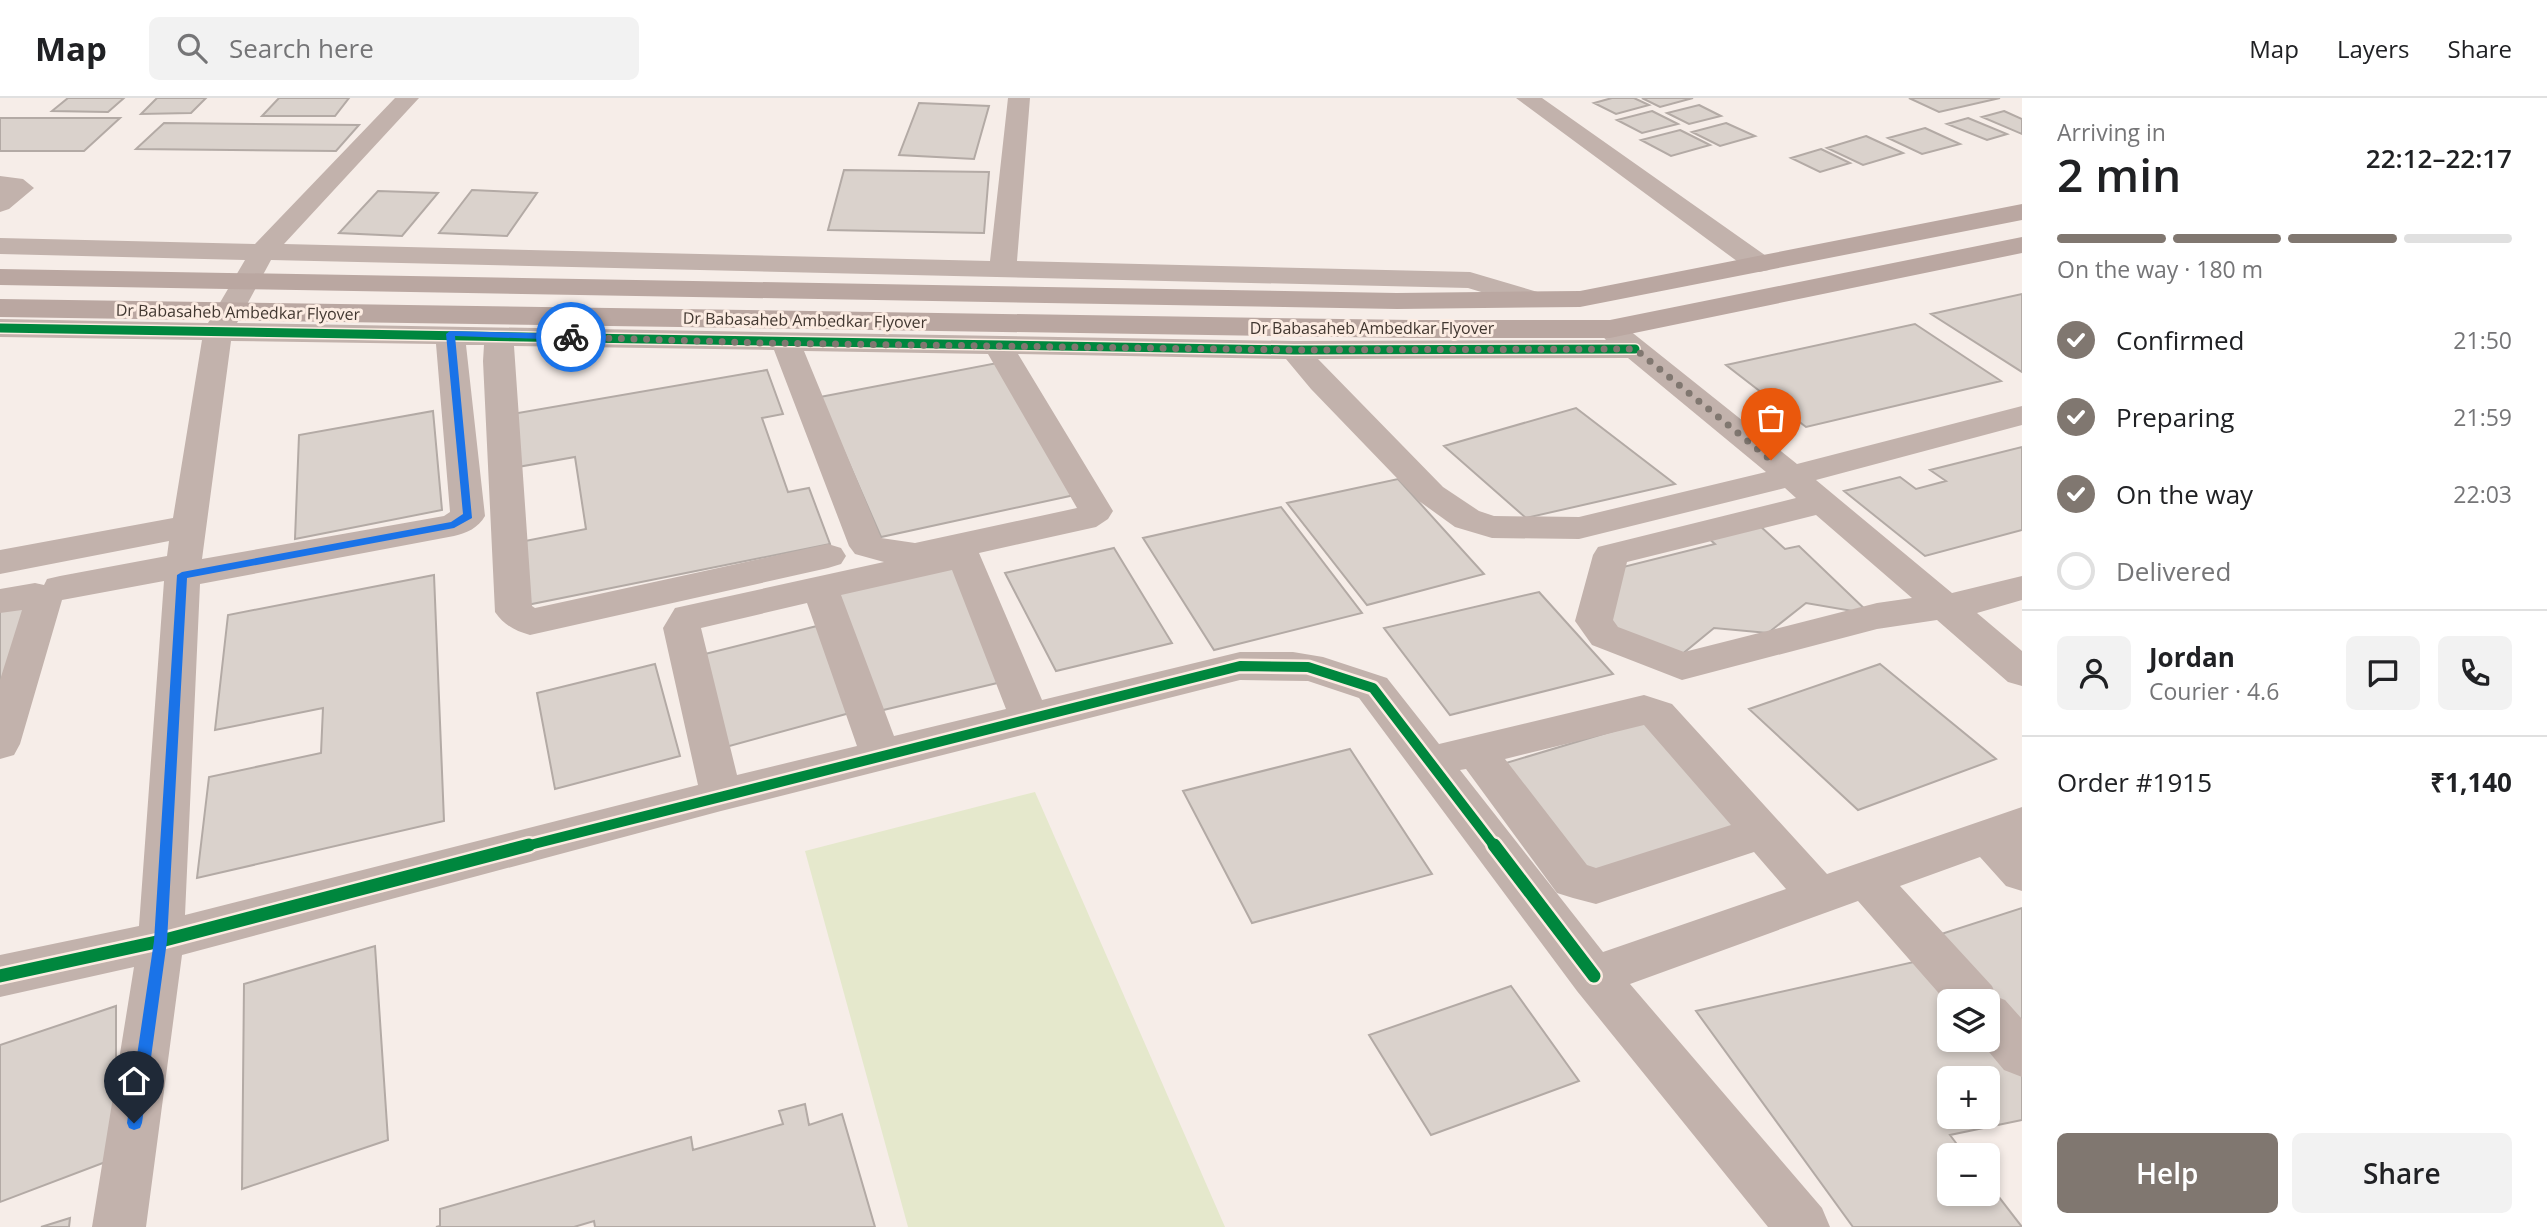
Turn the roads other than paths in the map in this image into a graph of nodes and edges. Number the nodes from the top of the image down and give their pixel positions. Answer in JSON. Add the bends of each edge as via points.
{"nodes":[{"id":1,"x":408,"y":98,"type":"edge"},
{"id":2,"x":1018,"y":98,"type":"edge"},
{"id":3,"x":1527,"y":98,"type":"edge"},
{"id":4,"x":0,"y":184,"type":"edge"},
{"id":5,"x":0,"y":204,"type":"edge"},
{"id":6,"x":2022,"y":212,"type":"edge"},
{"id":7,"x":0,"y":246,"type":"edge"},
{"id":8,"x":2022,"y":246,"type":"edge"},
{"id":9,"x":263,"y":251,"type":"junction"},
{"id":10,"x":1759,"y":264,"type":"junction"},
{"id":11,"x":1003,"y":271,"type":"junction"},
{"id":12,"x":0,"y":278,"type":"edge"},
{"id":13,"x":1531,"y":299,"type":"junction"},
{"id":14,"x":0,"y":308,"type":"edge"},
{"id":15,"x":0,"y":328,"type":"edge"},
{"id":16,"x":218,"y":331,"type":"junction"},
{"id":17,"x":450,"y":334,"type":"junction"},
{"id":18,"x":500,"y":335,"type":"junction"},
{"id":19,"x":1623,"y":339,"type":"junction"},
{"id":20,"x":774,"y":343,"type":"junction"},
{"id":21,"x":998,"y":346,"type":"junction"},
{"id":22,"x":1294,"y":350,"type":"junction"},
{"id":23,"x":2022,"y":415,"type":"edge"},
{"id":24,"x":1791,"y":476,"type":"junction"},
{"id":25,"x":1823,"y":503,"type":"junction"},
{"id":26,"x":190,"y":526,"type":"junction"},
{"id":27,"x":827,"y":560,"type":"junction"},
{"id":28,"x":0,"y":562,"type":"edge"},
{"id":29,"x":183,"y":570,"type":"junction"},
{"id":30,"x":60,"y":588,"type":"dead end"},
{"id":31,"x":2022,"y":588,"type":"edge"},
{"id":32,"x":0,"y":601,"type":"edge"},
{"id":33,"x":1943,"y":605,"type":"junction"},
{"id":34,"x":2022,"y":672,"type":"edge"},
{"id":35,"x":1030,"y":719,"type":"junction"},
{"id":36,"x":0,"y":744,"type":"edge"},
{"id":37,"x":1475,"y":750,"type":"junction"},
{"id":38,"x":881,"y":756,"type":"junction"},
{"id":39,"x":1429,"y":762,"type":"junction"},
{"id":40,"x":721,"y":794,"type":"junction"},
{"id":41,"x":2005,"y":830,"type":"edge"},
{"id":42,"x":1763,"y":832,"type":"junction"},
{"id":43,"x":2022,"y":873,"type":"edge"},
{"id":44,"x":1867,"y":880,"type":"junction"},
{"id":45,"x":1819,"y":897,"type":"junction"},
{"id":46,"x":160,"y":941,"type":"junction"},
{"id":47,"x":0,"y":976,"type":"edge"},
{"id":48,"x":1594,"y":976,"type":"junction"},
{"id":49,"x":1964,"y":989,"type":"edge"},
{"id":50,"x":2000,"y":1029,"type":"edge"},
{"id":51,"x":2022,"y":1054,"type":"edge"},
{"id":52,"x":119,"y":1227,"type":"edge"},
{"id":53,"x":1803,"y":1227,"type":"edge"}],
"edges":[{"from":1,"to":9,"type":"street"},
{"from":2,"to":11,"type":"street"},
{"from":3,"to":10,"type":"street"},
{"from":4,"to":5,"type":"street","via":[[21,188]]},
{"from":6,"to":10,"type":"main road","name":"Dr Babasaheb Ambedkar Flyover"},
{"from":7,"to":9,"type":"street"},
{"from":8,"to":19,"type":"main road","name":"Dr Babasaheb Ambedkar Flyover"},
{"from":9,"to":11,"type":"street"},
{"from":9,"to":16,"type":"street"},
{"from":10,"to":13,"type":"main road","name":"Dr Babasaheb Ambedkar Flyover","via":[[1580,299]]},
{"from":11,"to":13,"type":"street","via":[[1470,280]]},
{"from":12,"to":13,"type":"main road","name":"Dr Babasaheb Ambedkar Flyover"},
{"from":14,"to":19,"type":"main road","name":"Dr Babasaheb Ambedkar Flyover","via":[[1412,329]]},
{"from":15,"to":16,"type":"street"},
{"from":16,"to":17,"type":"street"},
{"from":16,"to":26,"type":"street"},
{"from":17,"to":18,"type":"street"},
{"from":17,"to":29,"type":"street","via":[[468,516],[454,525]]},
{"from":18,"to":20,"type":"street"},
{"from":18,"to":27,"type":"street","via":[[514,612],[530,622]]},
{"from":19,"to":22,"type":"street"},
{"from":19,"to":24,"type":"street"},
{"from":20,"to":21,"type":"street"},
{"from":20,"to":21,"type":"street","via":[[867,546],[915,555],[1084,519],[1096,510]]},
{"from":20,"to":27,"type":"street"},
{"from":21,"to":22,"type":"street"},
{"from":22,"to":24,"type":"street","via":[[1431,494],[1467,519],[1492,527],[1578,528]]},
{"from":23,"to":24,"type":"street"},
{"from":24,"to":25,"type":"street"},
{"from":25,"to":33,"type":"street"},
{"from":25,"to":33,"type":"street","via":[[1611,555],[1594,621],[1605,636],[1682,666],[1877,616]]},
{"from":26,"to":28,"type":"street"},
{"from":26,"to":29,"type":"street"},
{"from":27,"to":35,"type":"street","via":[[965,560]]},
{"from":27,"to":38,"type":"street"},
{"from":27,"to":40,"type":"street","via":[[688,617],[682,628]]},
{"from":29,"to":30,"type":"street"},
{"from":29,"to":46,"type":"street"},
{"from":31,"to":33,"type":"street"},
{"from":32,"to":36,"type":"street","via":[[35,595],[44,599]]},
{"from":33,"to":34,"type":"street"},
{"from":35,"to":38,"type":"street"},
{"from":35,"to":39,"type":"street","via":[[1240,666],[1284,663],[1328,670],[1373,688]]},
{"from":37,"to":39,"type":"street"},
{"from":37,"to":42,"type":"street","via":[[1644,710],[1658,714]]},
{"from":37,"to":42,"type":"street","via":[[1573,880],[1596,886]]},
{"from":38,"to":40,"type":"street"},
{"from":39,"to":48,"type":"street"},
{"from":40,"to":46,"type":"street"},
{"from":41,"to":43,"type":"street"},
{"from":41,"to":44,"type":"street"},
{"from":42,"to":45,"type":"street"},
{"from":44,"to":45,"type":"street"},
{"from":44,"to":49,"type":"street"},
{"from":45,"to":48,"type":"street"},
{"from":46,"to":47,"type":"street"},
{"from":46,"to":52,"type":"street"},
{"from":48,"to":53,"type":"street"},
{"from":50,"to":51,"type":"street"}]}
